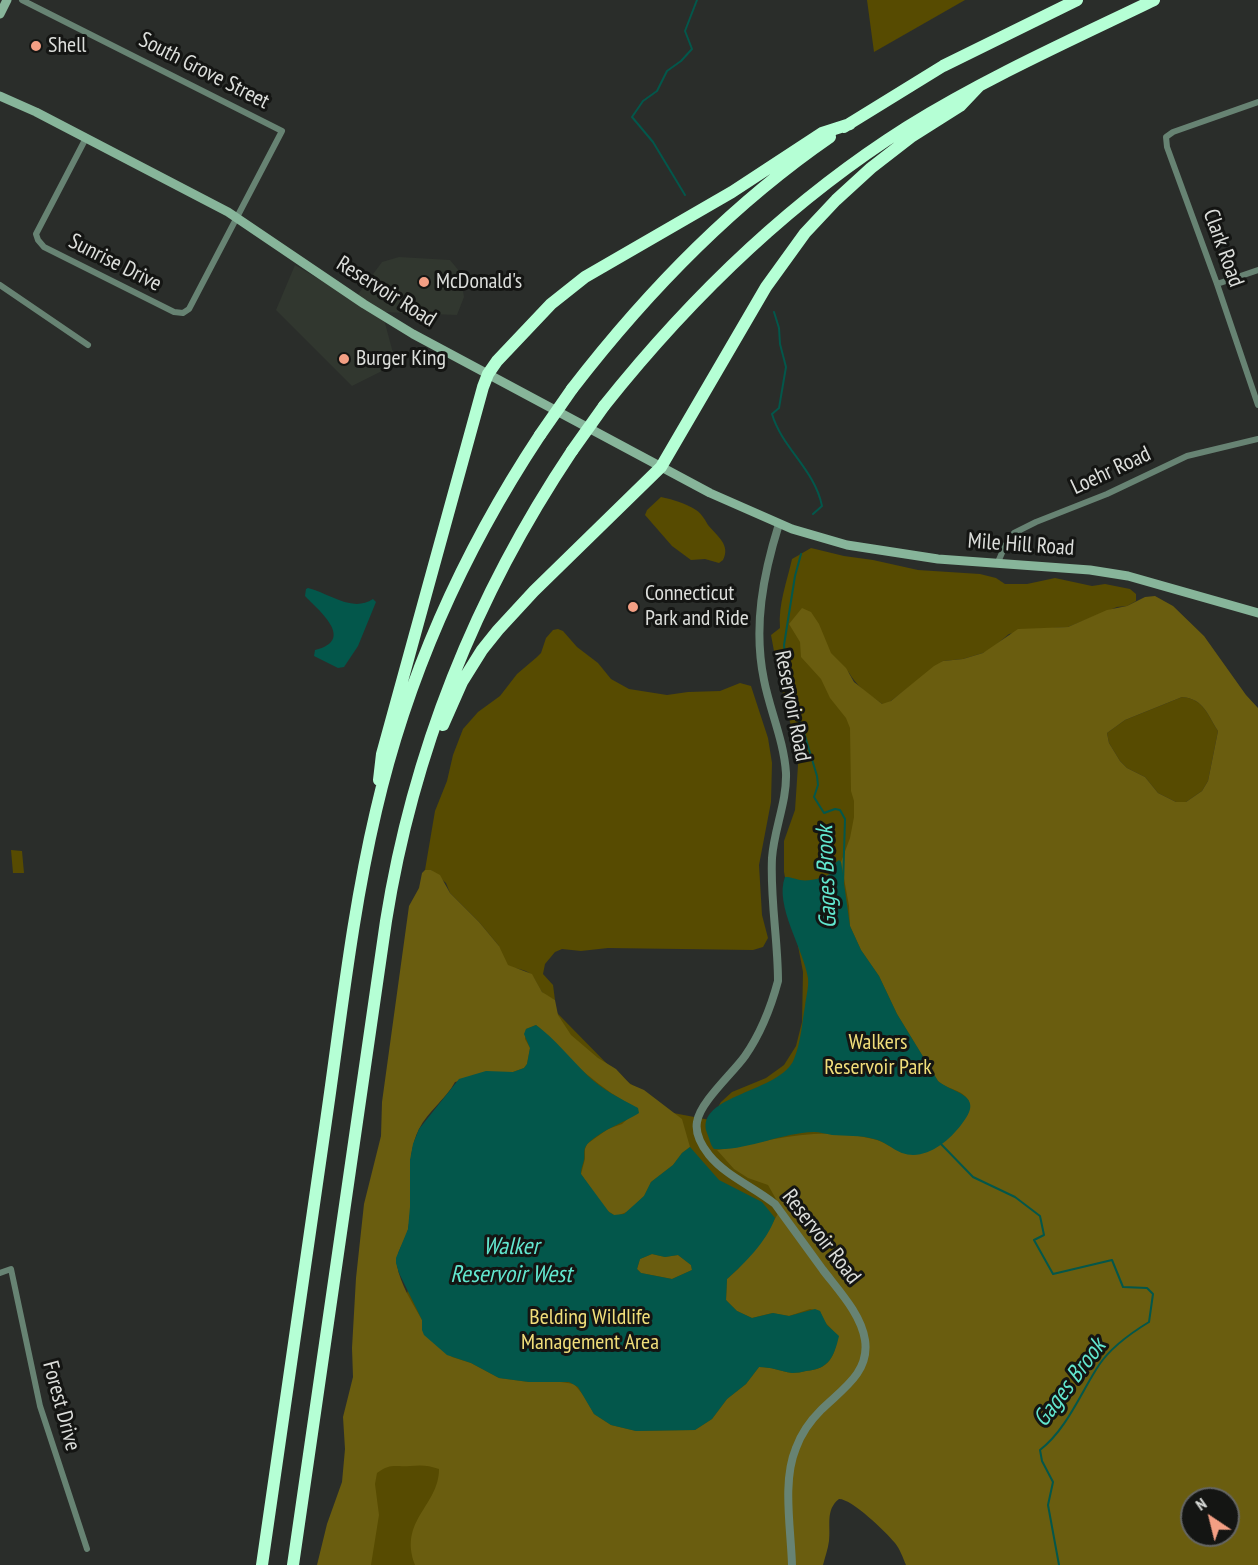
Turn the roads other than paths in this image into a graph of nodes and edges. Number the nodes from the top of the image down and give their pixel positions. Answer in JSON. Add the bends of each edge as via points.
{"nodes":[{"id":1,"x":7,"y":0,"type":"edge"},
{"id":2,"x":22,"y":0,"type":"edge"},
{"id":3,"x":1077,"y":0,"type":"edge"},
{"id":4,"x":1154,"y":0,"type":"edge"},
{"id":5,"x":0,"y":12,"type":"edge"},
{"id":6,"x":979,"y":86,"type":"junction"},
{"id":7,"x":0,"y":96,"type":"edge"},
{"id":8,"x":1258,"y":102,"type":"edge"},
{"id":9,"x":850,"y":124,"type":"junction"},
{"id":10,"x":86,"y":138,"type":"junction"},
{"id":11,"x":238,"y":218,"type":"junction"},
{"id":12,"x":1258,"y":270,"type":"edge"},
{"id":13,"x":1217,"y":284,"type":"junction"},
{"id":14,"x":0,"y":285,"type":"edge"},
{"id":15,"x":88,"y":345,"type":"dead end"},
{"id":16,"x":488,"y":374,"type":"junction"},
{"id":17,"x":1258,"y":405,"type":"edge"},
{"id":18,"x":1258,"y":439,"type":"edge"},
{"id":19,"x":661,"y":467,"type":"junction"},
{"id":20,"x":779,"y":524,"type":"junction"},
{"id":21,"x":998,"y":562,"type":"junction"},
{"id":22,"x":1258,"y":613,"type":"edge"},
{"id":23,"x":429,"y":744,"type":"junction"},
{"id":24,"x":380,"y":793,"type":"junction"},
{"id":25,"x":0,"y":1273,"type":"edge"},
{"id":26,"x":87,"y":1549,"type":"dead end"},
{"id":27,"x":262,"y":1565,"type":"edge"},
{"id":28,"x":293,"y":1565,"type":"edge"},
{"id":29,"x":792,"y":1565,"type":"edge"}],
"edges":[{"from":1,"to":5,"type":"main road"},
{"from":2,"to":11,"type":"street","name":"South Grove Street","via":[[282,130]]},
{"from":3,"to":9,"type":"highway","via":[[943,66]]},
{"from":4,"to":6,"type":"highway"},
{"from":6,"to":19,"type":"highway","via":[[960,106],[910,137],[871,168],[805,233],[766,287]]},
{"from":6,"to":23,"type":"highway","bridge":true,"via":[[832,180],[736,260],[657,342],[572,451],[521,534],[462,654]]},
{"from":7,"to":10,"type":"main road","name":"Reservoir Road"},
{"from":8,"to":13,"type":"street","name":"Clark Road","via":[[1166,137]]},
{"from":9,"to":16,"type":"highway","via":[[822,133],[732,192],[585,277],[541,314]]},
{"from":9,"to":24,"type":"highway","bridge":true,"via":[[734,213],[684,260],[630,317],[572,389],[482,531],[442,611],[410,694]]},
{"from":10,"to":11,"type":"main road","name":"Reservoir Road"},
{"from":10,"to":11,"type":"street","name":"Sunrise Drive","via":[[36,234],[44,247],[183,313],[189,309]]},
{"from":11,"to":16,"type":"main road","name":"Reservoir Road","via":[[386,318]]},
{"from":12,"to":13,"type":"street"},
{"from":13,"to":17,"type":"street","name":"Clark Road"},
{"from":14,"to":15,"type":"street"},
{"from":16,"to":19,"type":"main road","name":"Reservoir Road"},
{"from":16,"to":24,"type":"highway","via":[[382,754],[378,772]]},
{"from":18,"to":21,"type":"street","name":"Loehr Road","via":[[1187,456],[1025,527],[1014,533]]},
{"from":19,"to":20,"type":"main road","name":"Reservoir Road"},
{"from":19,"to":23,"type":"highway","via":[[498,630],[469,670]]},
{"from":20,"to":21,"type":"main road","name":"Mile Hill Road","via":[[885,552]]},
{"from":20,"to":29,"type":"street","name":"Reservoir Road","via":[[761,596],[760,630],[763,674],[786,774],[772,859],[778,981],[753,1044],[705,1103],[696,1122],[702,1145],[717,1164],[775,1204],[848,1303],[861,1324],[866,1342],[862,1365],[853,1382],[817,1415],[796,1447],[790,1468]]},
{"from":21,"to":22,"type":"main road","name":"Mile Hill Road","via":[[1128,576]]},
{"from":23,"to":28,"type":"highway","via":[[404,828],[389,903]]},
{"from":24,"to":27,"type":"highway","via":[[356,918]]},
{"from":25,"to":26,"type":"street","name":"Forest Drive","via":[[11,1269],[40,1406]]}]}
